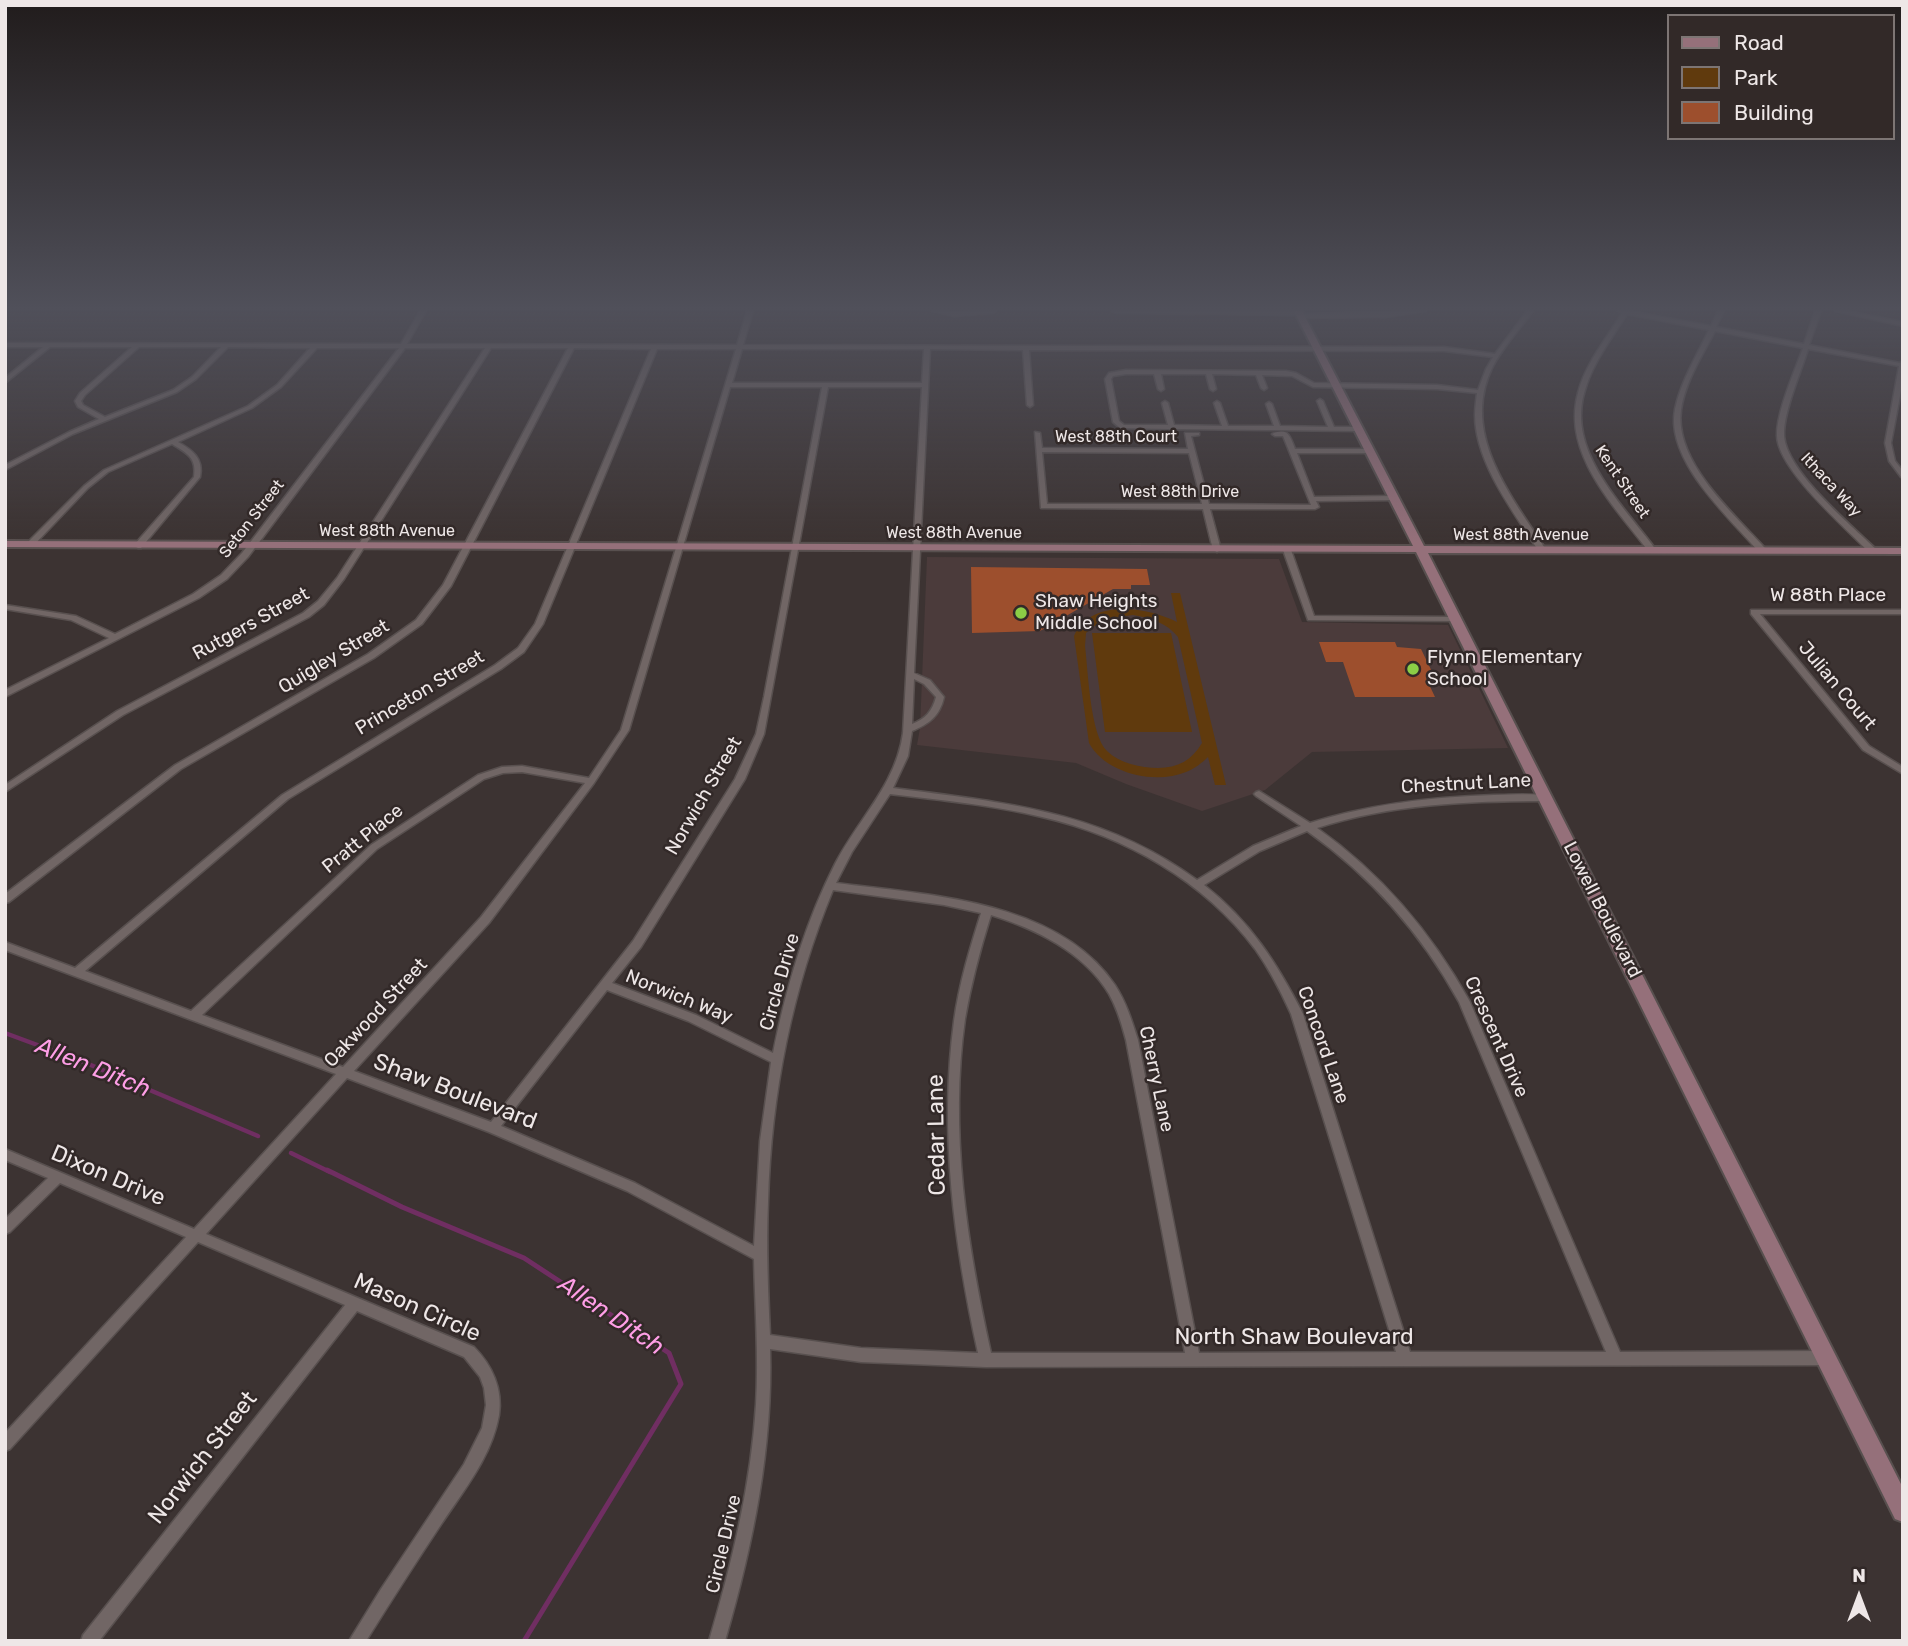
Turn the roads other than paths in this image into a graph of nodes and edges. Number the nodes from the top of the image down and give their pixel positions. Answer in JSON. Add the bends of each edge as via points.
{"nodes":[{"id":1,"x":89,"y":388,"type":"edge"},
{"id":2,"x":180,"y":388,"type":"edge"},
{"id":3,"x":277,"y":388,"type":"edge"},
{"id":4,"x":371,"y":388,"type":"edge"},
{"id":5,"x":462,"y":388,"type":"edge"},
{"id":6,"x":550,"y":388,"type":"edge"},
{"id":7,"x":638,"y":388,"type":"edge"},
{"id":8,"x":729,"y":388,"type":"edge"},
{"id":9,"x":824,"y":388,"type":"edge"},
{"id":10,"x":925,"y":388,"type":"edge"},
{"id":11,"x":1029,"y":388,"type":"edge"},
{"id":12,"x":1110,"y":388,"type":"edge"},
{"id":13,"x":1314,"y":388,"type":"edge"},
{"id":14,"x":1339,"y":388,"type":"edge"},
{"id":15,"x":1444,"y":388,"type":"edge"},
{"id":16,"x":1482,"y":388,"type":"edge"},
{"id":17,"x":1583,"y":388,"type":"edge"},
{"id":18,"x":1687,"y":388,"type":"edge"},
{"id":19,"x":1793,"y":388,"type":"edge"},
{"id":20,"x":1899,"y":388,"type":"edge"},
{"id":21,"x":1480,"y":392,"type":"junction"},
{"id":22,"x":1165,"y":403,"type":"dead end"},
{"id":23,"x":1217,"y":403,"type":"dead end"},
{"id":24,"x":1269,"y":404,"type":"dead end"},
{"id":25,"x":1030,"y":405,"type":"dead end"},
{"id":26,"x":105,"y":420,"type":"junction"},
{"id":27,"x":1172,"y":429,"type":"junction"},
{"id":28,"x":1226,"y":429,"type":"junction"},
{"id":29,"x":1278,"y":429,"type":"junction"},
{"id":30,"x":1332,"y":429,"type":"junction"},
{"id":31,"x":1360,"y":429,"type":"junction"},
{"id":32,"x":1037,"y":433,"type":"dead end"},
{"id":33,"x":172,"y":441,"type":"junction"},
{"id":34,"x":1039,"y":450,"type":"junction"},
{"id":35,"x":1192,"y":451,"type":"junction"},
{"id":36,"x":1292,"y":451,"type":"junction"},
{"id":37,"x":1371,"y":451,"type":"junction"},
{"id":38,"x":5,"y":468,"type":"edge"},
{"id":39,"x":1903,"y":476,"type":"edge"},
{"id":40,"x":1394,"y":498,"type":"junction"},
{"id":41,"x":1314,"y":503,"type":"junction"},
{"id":42,"x":1207,"y":506,"type":"junction"},
{"id":43,"x":5,"y":544,"type":"edge"},
{"id":44,"x":30,"y":544,"type":"junction"},
{"id":45,"x":250,"y":545,"type":"junction"},
{"id":46,"x":138,"y":546,"type":"junction"},
{"id":47,"x":360,"y":546,"type":"junction"},
{"id":48,"x":466,"y":547,"type":"junction"},
{"id":49,"x":573,"y":547,"type":"junction"},
{"id":50,"x":680,"y":548,"type":"junction"},
{"id":51,"x":795,"y":548,"type":"junction"},
{"id":52,"x":917,"y":548,"type":"junction"},
{"id":53,"x":1217,"y":550,"type":"junction"},
{"id":54,"x":1287,"y":550,"type":"junction"},
{"id":55,"x":1420,"y":551,"type":"junction"},
{"id":56,"x":1543,"y":551,"type":"junction"},
{"id":57,"x":1653,"y":551,"type":"junction"},
{"id":58,"x":1763,"y":551,"type":"junction"},
{"id":59,"x":1873,"y":551,"type":"junction"},
{"id":60,"x":1903,"y":551,"type":"edge"},
{"id":61,"x":5,"y":607,"type":"edge"},
{"id":62,"x":1754,"y":612,"type":"joint"},
{"id":63,"x":1903,"y":612,"type":"edge"},
{"id":64,"x":1455,"y":619,"type":"junction"},
{"id":65,"x":114,"y":637,"type":"junction"},
{"id":66,"x":911,"y":675,"type":"junction"},
{"id":67,"x":5,"y":694,"type":"edge"},
{"id":68,"x":908,"y":729,"type":"junction"},
{"id":69,"x":1903,"y":771,"type":"edge"},
{"id":70,"x":591,"y":781,"type":"junction"},
{"id":71,"x":5,"y":789,"type":"edge"},
{"id":72,"x":886,"y":790,"type":"junction"},
{"id":73,"x":1259,"y":794,"type":"dead end"},
{"id":74,"x":1545,"y":798,"type":"junction"},
{"id":75,"x":1310,"y":826,"type":"junction"},
{"id":76,"x":1196,"y":885,"type":"junction"},
{"id":77,"x":830,"y":886,"type":"junction"},
{"id":78,"x":5,"y":899,"type":"edge"},
{"id":79,"x":987,"y":911,"type":"junction"},
{"id":80,"x":5,"y":946,"type":"edge"},
{"id":81,"x":76,"y":972,"type":"junction"},
{"id":82,"x":605,"y":985,"type":"junction"},
{"id":83,"x":193,"y":1016,"type":"junction"},
{"id":84,"x":777,"y":1060,"type":"junction"},
{"id":85,"x":345,"y":1073,"type":"junction"},
{"id":86,"x":493,"y":1128,"type":"junction"},
{"id":87,"x":5,"y":1154,"type":"edge"},
{"id":88,"x":57,"y":1178,"type":"junction"},
{"id":89,"x":5,"y":1228,"type":"edge"},
{"id":90,"x":195,"y":1236,"type":"junction"},
{"id":91,"x":762,"y":1257,"type":"junction"},
{"id":92,"x":354,"y":1304,"type":"junction"},
{"id":93,"x":763,"y":1341,"type":"junction"},
{"id":94,"x":1616,"y":1357,"type":"junction"},
{"id":95,"x":1193,"y":1358,"type":"junction"},
{"id":96,"x":1405,"y":1358,"type":"junction"},
{"id":97,"x":1827,"y":1358,"type":"junction"},
{"id":98,"x":986,"y":1360,"type":"junction"},
{"id":99,"x":5,"y":1444,"type":"edge"},
{"id":100,"x":1903,"y":1511,"type":"edge"},
{"id":101,"x":89,"y":1641,"type":"edge"},
{"id":102,"x":357,"y":1641,"type":"edge"},
{"id":103,"x":717,"y":1641,"type":"edge"}],
"edges":[{"from":1,"to":26,"type":"street","via":[[78,401],[80,406]]},
{"from":2,"to":26,"type":"street"},
{"from":3,"to":33,"type":"street","via":[[229,418]]},
{"from":4,"to":45,"type":"street","name":"Seton Street"},
{"from":5,"to":47,"type":"street","name":"Rutgers Street"},
{"from":6,"to":48,"type":"street","name":"Quigley Street"},
{"from":7,"to":49,"type":"street","name":"Princeton Street"},
{"from":8,"to":50,"type":"street","name":"Oakwood Street"},
{"from":9,"to":51,"type":"street","name":"Norwich Street"},
{"from":10,"to":52,"type":"street","name":"Circle Drive"},
{"from":11,"to":25,"type":"street"},
{"from":12,"to":27,"type":"street","via":[[1116,422],[1122,427]]},
{"from":13,"to":30,"type":"street"},
{"from":14,"to":31,"type":"street","name":"Lowell Boulevard"},
{"from":15,"to":21,"type":"street"},
{"from":16,"to":21,"type":"street"},
{"from":17,"to":57,"type":"street","name":"Kent Street","via":[[1577,426],[1584,451]]},
{"from":18,"to":58,"type":"street","via":[[1678,414],[1679,437],[1695,470]]},
{"from":19,"to":59,"type":"street","name":"Ithaca Way","via":[[1779,430],[1783,449],[1802,477]]},
{"from":20,"to":39,"type":"street","via":[[1888,449]]},
{"from":21,"to":56,"type":"street","via":[[1479,427],[1486,455]]},
{"from":22,"to":27,"type":"street"},
{"from":23,"to":28,"type":"street"},
{"from":24,"to":29,"type":"street"},
{"from":26,"to":38,"type":"street"},
{"from":27,"to":28,"type":"street"},
{"from":28,"to":29,"type":"street"},
{"from":29,"to":30,"type":"street"},
{"from":30,"to":31,"type":"street"},
{"from":31,"to":37,"type":"street","name":"Lowell Boulevard"},
{"from":32,"to":34,"type":"street"},
{"from":33,"to":44,"type":"street","via":[[106,471]]},
{"from":33,"to":46,"type":"street","via":[[196,458],[200,469]]},
{"from":34,"to":35,"type":"street","name":"West 88th Court"},
{"from":34,"to":42,"type":"street","name":"West 88th Drive","via":[[1044,506]]},
{"from":35,"to":36,"type":"street","name":"West 88th Court","via":[[1187,434],[1286,434]]},
{"from":35,"to":42,"type":"street"},
{"from":36,"to":37,"type":"street"},
{"from":36,"to":41,"type":"street"},
{"from":37,"to":40,"type":"street","name":"Lowell Boulevard"},
{"from":40,"to":41,"type":"street"},
{"from":40,"to":55,"type":"street","name":"Lowell Boulevard"},
{"from":41,"to":42,"type":"street","name":"West 88th Drive"},
{"from":42,"to":53,"type":"street"},
{"from":43,"to":44,"type":"street","name":"West 88th Avenue"},
{"from":44,"to":46,"type":"street","name":"West 88th Avenue"},
{"from":45,"to":46,"type":"street","name":"West 88th Avenue"},
{"from":45,"to":47,"type":"street","name":"West 88th Avenue"},
{"from":45,"to":65,"type":"street","name":"Seton Street","via":[[216,582]]},
{"from":47,"to":48,"type":"street","name":"West 88th Avenue"},
{"from":47,"to":71,"type":"street","name":"Rutgers Street","via":[[315,609],[120,713]]},
{"from":48,"to":49,"type":"street","name":"West 88th Avenue"},
{"from":48,"to":78,"type":"street","name":"Quigley Street","via":[[433,606],[400,638],[178,767]]},
{"from":49,"to":50,"type":"street","name":"West 88th Avenue"},
{"from":49,"to":81,"type":"street","name":"Princeton Street","via":[[539,624],[521,650],[285,797]]},
{"from":50,"to":51,"type":"street","name":"West 88th Avenue"},
{"from":50,"to":70,"type":"street","name":"Oakwood Street","via":[[629,720]]},
{"from":51,"to":52,"type":"street","name":"West 88th Avenue"},
{"from":51,"to":82,"type":"street","name":"Norwich Street","via":[[753,753],[637,944]]},
{"from":52,"to":53,"type":"street","name":"West 88th Avenue"},
{"from":52,"to":66,"type":"street","name":"Circle Drive"},
{"from":53,"to":54,"type":"street","name":"West 88th Avenue"},
{"from":54,"to":55,"type":"street","name":"West 88th Avenue"},
{"from":54,"to":64,"type":"street","via":[[1311,618]]},
{"from":55,"to":56,"type":"street","name":"West 88th Avenue"},
{"from":55,"to":64,"type":"street","name":"Lowell Boulevard"},
{"from":56,"to":57,"type":"street","name":"West 88th Avenue"},
{"from":57,"to":58,"type":"street","name":"West 88th Avenue"},
{"from":58,"to":59,"type":"street","name":"West 88th Avenue"},
{"from":59,"to":60,"type":"street","name":"West 88th Avenue"},
{"from":61,"to":65,"type":"street","via":[[74,618]]},
{"from":62,"to":63,"type":"street","name":"W 88th Place"},
{"from":62,"to":69,"type":"street","name":"Julian Court","via":[[1866,748]]},
{"from":64,"to":74,"type":"street","name":"Lowell Boulevard"},
{"from":65,"to":67,"type":"street","name":"Seton Street"},
{"from":66,"to":68,"type":"street","name":"Circle Drive"},
{"from":66,"to":68,"type":"street","via":[[927,682],[940,697],[932,718]]},
{"from":68,"to":72,"type":"street","name":"Circle Drive","via":[[902,759]]},
{"from":70,"to":83,"type":"street","name":"Pratt Place","via":[[522,769],[481,776],[374,847]]},
{"from":70,"to":85,"type":"street","name":"Oakwood Street","via":[[485,920]]},
{"from":72,"to":76,"type":"street","name":"Concord Lane","via":[[1026,810],[1080,824],[1152,855]]},
{"from":72,"to":77,"type":"street","name":"Circle Drive"},
{"from":73,"to":75,"type":"street","name":"Crescent Drive"},
{"from":74,"to":75,"type":"street","name":"Chestnut Lane","via":[[1434,800],[1354,812]]},
{"from":74,"to":97,"type":"street","name":"Lowell Boulevard"},
{"from":75,"to":76,"type":"street","name":"Chestnut Lane","via":[[1266,843]]},
{"from":75,"to":94,"type":"street","name":"Crescent Drive","via":[[1377,883],[1448,972]]},
{"from":76,"to":96,"type":"street","name":"Concord Lane","via":[[1244,928],[1289,996]]},
{"from":77,"to":79,"type":"street","name":"Cherry Lane"},
{"from":77,"to":84,"type":"street","name":"Circle Drive","via":[[801,964]]},
{"from":79,"to":95,"type":"street","name":"Cherry Lane","via":[[1026,921],[1069,945],[1109,985],[1122,1009],[1132,1040]]},
{"from":79,"to":98,"type":"street","name":"Cedar Lane","via":[[963,1005],[954,1110],[963,1242]]},
{"from":80,"to":81,"type":"street","name":"Shaw Boulevard"},
{"from":81,"to":83,"type":"street","name":"Shaw Boulevard"},
{"from":82,"to":84,"type":"street","name":"Norwich Way","via":[[692,1018]]},
{"from":82,"to":86,"type":"street","name":"Norwich Street"},
{"from":83,"to":85,"type":"street","name":"Shaw Boulevard"},
{"from":84,"to":91,"type":"street","name":"Circle Drive","via":[[765,1136]]},
{"from":85,"to":86,"type":"street","name":"Shaw Boulevard"},
{"from":85,"to":90,"type":"street","name":"Oakwood Street"},
{"from":86,"to":91,"type":"street","name":"Shaw Boulevard","via":[[631,1187]]},
{"from":87,"to":88,"type":"street","name":"Dixon Drive"},
{"from":88,"to":89,"type":"street"},
{"from":88,"to":90,"type":"street","name":"Dixon Drive"},
{"from":90,"to":92,"type":"street","name":"Mason Circle"},
{"from":90,"to":99,"type":"street","name":"Oakwood Street"},
{"from":91,"to":93,"type":"street","name":"Circle Drive"},
{"from":92,"to":101,"type":"street","name":"Norwich Street"},
{"from":92,"to":102,"type":"street","name":"Mason Circle","via":[[469,1352],[485,1368],[492,1398],[488,1428],[470,1465]]},
{"from":93,"to":98,"type":"street","name":"North Shaw Boulevard","via":[[861,1355]]},
{"from":93,"to":103,"type":"street","name":"Circle Drive","via":[[755,1486]]},
{"from":94,"to":96,"type":"street","name":"North Shaw Boulevard"},
{"from":94,"to":97,"type":"street","name":"North Shaw Boulevard"},
{"from":95,"to":96,"type":"street","name":"North Shaw Boulevard"},
{"from":95,"to":98,"type":"street","name":"North Shaw Boulevard"},
{"from":97,"to":100,"type":"street","name":"Lowell Boulevard"}]}
